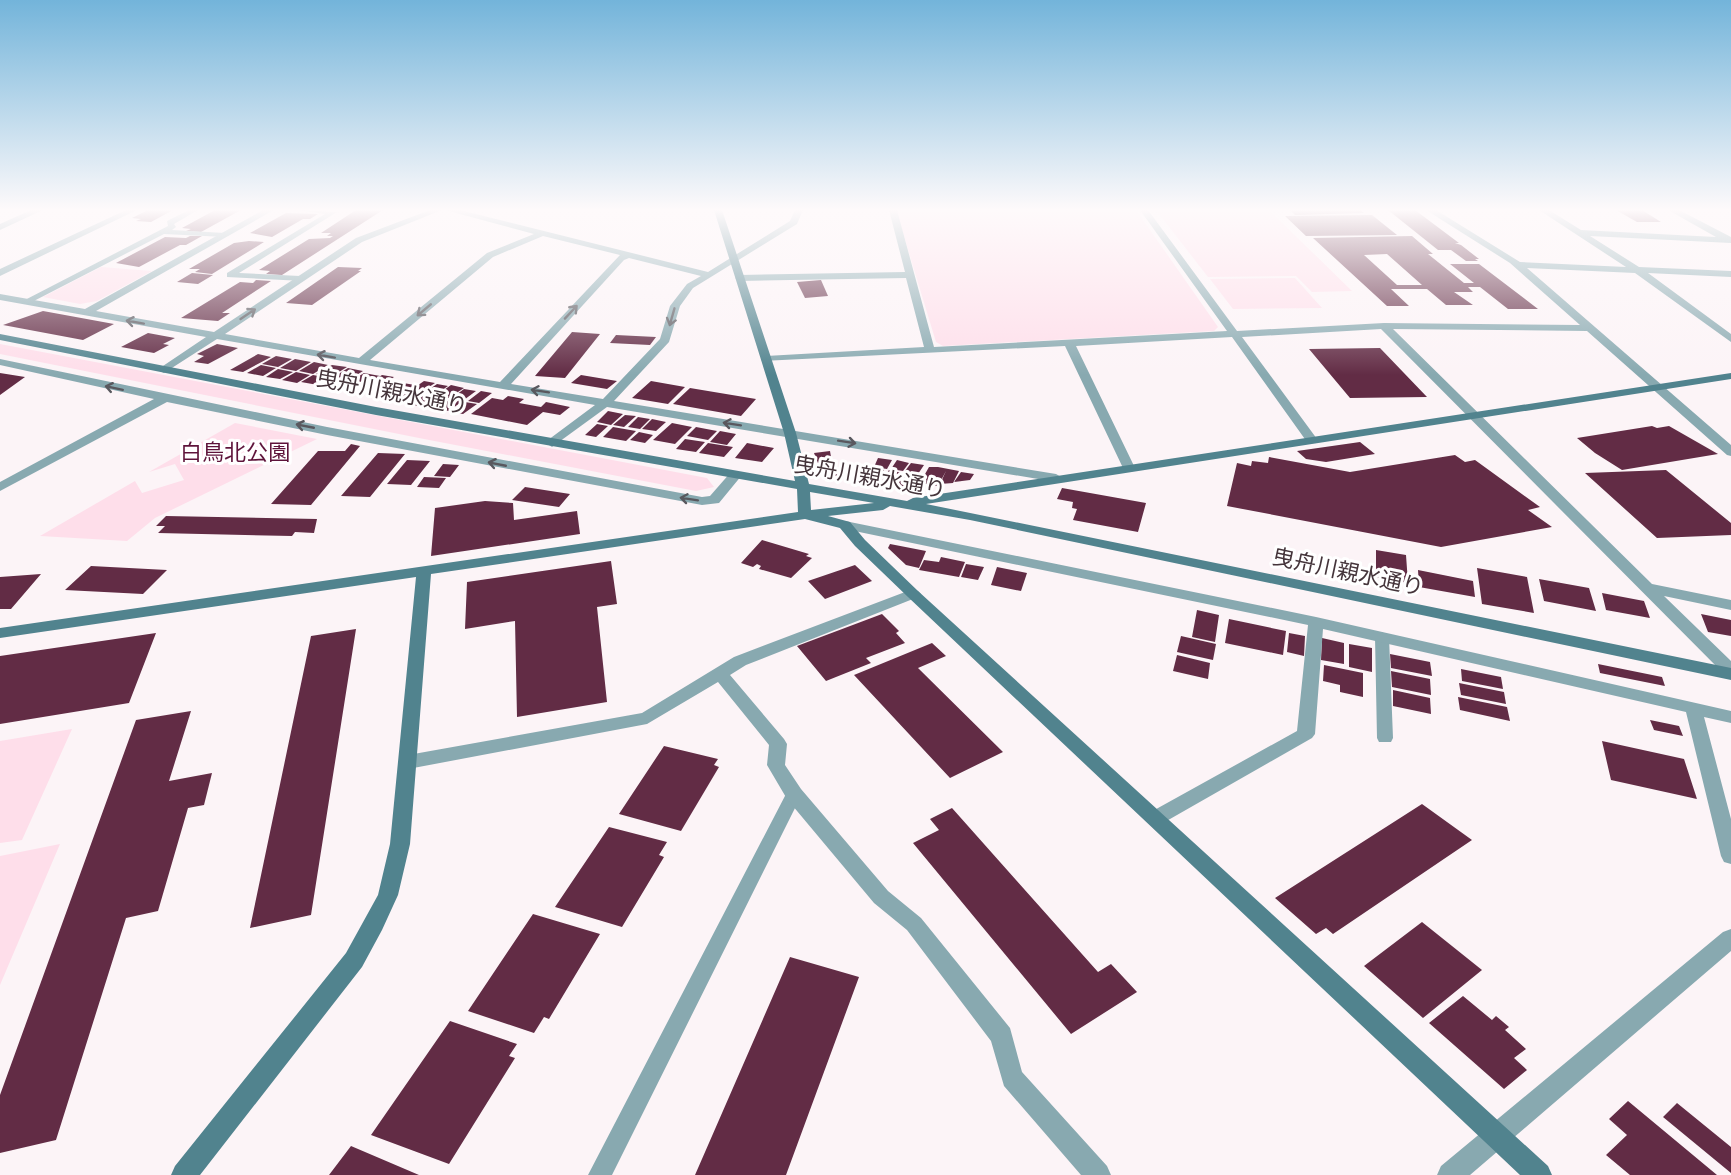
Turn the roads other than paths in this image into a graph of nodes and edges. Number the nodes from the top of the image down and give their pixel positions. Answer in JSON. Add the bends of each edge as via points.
{"nodes":[{"id":1,"x":17,"y":265,"type":"edge"},
{"id":2,"x":98,"y":265,"type":"edge"},
{"id":3,"x":172,"y":265,"type":"edge"},
{"id":4,"x":246,"y":265,"type":"edge"},
{"id":5,"x":321,"y":265,"type":"edge"},
{"id":6,"x":478,"y":265,"type":"edge"},
{"id":7,"x":615,"y":265,"type":"edge"},
{"id":8,"x":670,"y":265,"type":"edge"},
{"id":9,"x":724,"y":265,"type":"edge"},
{"id":10,"x":736,"y":265,"type":"edge"},
{"id":11,"x":907,"y":265,"type":"edge"},
{"id":12,"x":1183,"y":265,"type":"edge"},
{"id":13,"x":1517,"y":265,"type":"joint"},
{"id":14,"x":1629,"y":265,"type":"edge"},
{"id":15,"x":1638,"y":271,"type":"junction"},
{"id":16,"x":0,"y":273,"type":"edge"},
{"id":17,"x":709,"y":274,"type":"junction"},
{"id":18,"x":1731,"y":274,"type":"edge"},
{"id":19,"x":910,"y":275,"type":"junction"},
{"id":20,"x":741,"y":278,"type":"junction"},
{"id":21,"x":300,"y":279,"type":"junction"},
{"id":22,"x":0,"y":297,"type":"edge"},
{"id":23,"x":25,"y":302,"type":"junction"},
{"id":24,"x":86,"y":313,"type":"junction"},
{"id":25,"x":1384,"y":326,"type":"junction"},
{"id":26,"x":1589,"y":328,"type":"junction"},
{"id":27,"x":1234,"y":334,"type":"junction"},
{"id":28,"x":215,"y":336,"type":"junction"},
{"id":29,"x":0,"y":337,"type":"edge"},
{"id":30,"x":1731,"y":339,"type":"edge"},
{"id":31,"x":1069,"y":343,"type":"junction"},
{"id":32,"x":930,"y":350,"type":"junction"},
{"id":33,"x":766,"y":358,"type":"junction"},
{"id":34,"x":0,"y":362,"type":"edge"},
{"id":35,"x":361,"y":362,"type":"junction"},
{"id":36,"x":164,"y":370,"type":"junction"},
{"id":37,"x":1731,"y":376,"type":"edge"},
{"id":38,"x":503,"y":385,"type":"junction"},
{"id":39,"x":1656,"y":387,"type":"junction"},
{"id":40,"x":165,"y":398,"type":"junction"},
{"id":41,"x":606,"y":402,"type":"junction"},
{"id":42,"x":1472,"y":416,"type":"junction"},
{"id":43,"x":790,"y":433,"type":"junction"},
{"id":44,"x":1311,"y":439,"type":"junction"},
{"id":45,"x":552,"y":443,"type":"junction"},
{"id":46,"x":1731,"y":452,"type":"edge"},
{"id":47,"x":1129,"y":468,"type":"junction"},
{"id":48,"x":736,"y":475,"type":"junction"},
{"id":49,"x":1056,"y":478,"type":"junction"},
{"id":50,"x":803,"y":487,"type":"junction"},
{"id":51,"x":0,"y":488,"type":"edge"},
{"id":52,"x":903,"y":504,"type":"junction"},
{"id":53,"x":805,"y":515,"type":"junction"},
{"id":54,"x":845,"y":525,"type":"junction"},
{"id":55,"x":424,"y":572,"type":"junction"},
{"id":56,"x":1649,"y":588,"type":"junction"},
{"id":57,"x":913,"y":594,"type":"junction"},
{"id":58,"x":1731,"y":605,"type":"edge"},
{"id":59,"x":1316,"y":622,"type":"junction"},
{"id":60,"x":0,"y":633,"type":"edge"},
{"id":61,"x":1382,"y":637,"type":"junction"},
{"id":62,"x":1731,"y":672,"type":"edge"},
{"id":63,"x":719,"y":673,"type":"junction"},
{"id":64,"x":1693,"y":708,"type":"junction"},
{"id":65,"x":1731,"y":717,"type":"edge"},
{"id":66,"x":1385,"y":738,"type":"dead end"},
{"id":67,"x":408,"y":762,"type":"junction"},
{"id":68,"x":794,"y":794,"type":"junction"},
{"id":69,"x":1725,"y":814,"type":"edge"},
{"id":70,"x":1156,"y":818,"type":"junction"},
{"id":71,"x":1731,"y":856,"type":"edge"},
{"id":72,"x":1731,"y":938,"type":"edge"},
{"id":73,"x":1496,"y":1136,"type":"junction"},
{"id":74,"x":184,"y":1175,"type":"edge"},
{"id":75,"x":600,"y":1175,"type":"edge"},
{"id":76,"x":1098,"y":1175,"type":"edge"},
{"id":77,"x":1450,"y":1175,"type":"edge"},
{"id":78,"x":1539,"y":1175,"type":"edge"}],
"edges":[{"from":1,"to":16,"type":"street"},
{"from":2,"to":23,"type":"lane"},
{"from":3,"to":24,"type":"street"},
{"from":4,"to":21,"type":"lane","via":[[226,277]]},
{"from":5,"to":21,"type":"street"},
{"from":6,"to":35,"type":"street","one_way":true},
{"from":38,"to":7,"type":"street","one_way":true},
{"from":8,"to":17,"type":"street"},
{"from":9,"to":17,"type":"street"},
{"from":10,"to":20,"type":"street"},
{"from":11,"to":19,"type":"street"},
{"from":12,"to":27,"type":"street"},
{"from":13,"to":15,"type":"street"},
{"from":13,"to":26,"type":"street"},
{"from":14,"to":15,"type":"street"},
{"from":15,"to":18,"type":"street"},
{"from":15,"to":30,"type":"street"},
{"from":17,"to":41,"type":"street","one_way":true,"via":[[690,286],[675,306],[665,340]]},
{"from":19,"to":20,"type":"street"},
{"from":19,"to":32,"type":"street"},
{"from":20,"to":33,"type":"street"},
{"from":28,"to":21,"type":"street","one_way":true},
{"from":22,"to":23,"type":"street"},
{"from":23,"to":24,"type":"street"},
{"from":28,"to":24,"type":"street","one_way":true},
{"from":25,"to":26,"type":"street"},
{"from":25,"to":27,"type":"street"},
{"from":25,"to":42,"type":"street"},
{"from":26,"to":39,"type":"street"},
{"from":27,"to":31,"type":"street"},
{"from":27,"to":44,"type":"street"},
{"from":35,"to":28,"type":"street","one_way":true},
{"from":28,"to":36,"type":"street"},
{"from":29,"to":36,"type":"street","name":"曳舟川親水通り"},
{"from":31,"to":32,"type":"street"},
{"from":31,"to":47,"type":"street"},
{"from":32,"to":33,"type":"street"},
{"from":33,"to":43,"type":"street"},
{"from":40,"to":34,"type":"street","one_way":true},
{"from":35,"to":38,"type":"street"},
{"from":36,"to":45,"type":"street","name":"曳舟川親水通り"},
{"from":37,"to":39,"type":"street"},
{"from":41,"to":38,"type":"street","one_way":true},
{"from":39,"to":42,"type":"street"},
{"from":39,"to":46,"type":"street"},
{"from":48,"to":40,"type":"street","one_way":true,"via":[[714,500],[702,501]]},
{"from":40,"to":51,"type":"street"},
{"from":43,"to":41,"type":"street","one_way":true},
{"from":41,"to":45,"type":"street"},
{"from":42,"to":44,"type":"street"},
{"from":42,"to":56,"type":"street"},
{"from":43,"to":49,"type":"street","one_way":true},
{"from":43,"to":50,"type":"street"},
{"from":44,"to":47,"type":"street"},
{"from":45,"to":48,"type":"street","name":"曳舟川親水通り"},
{"from":47,"to":49,"type":"street"},
{"from":48,"to":50,"type":"street","name":"曳舟川親水通り"},
{"from":49,"to":52,"type":"street"},
{"from":50,"to":52,"type":"street","name":"曳舟川親水通り"},
{"from":50,"to":53,"type":"street"},
{"from":52,"to":53,"type":"street"},
{"from":52,"to":62,"type":"street","name":"曳舟川親水通り"},
{"from":53,"to":54,"type":"street"},
{"from":53,"to":55,"type":"street"},
{"from":54,"to":57,"type":"street"},
{"from":54,"to":59,"type":"street"},
{"from":55,"to":60,"type":"street"},
{"from":55,"to":67,"type":"street"},
{"from":56,"to":58,"type":"street"},
{"from":56,"to":62,"type":"street"},
{"from":57,"to":63,"type":"street","via":[[759,652]]},
{"from":57,"to":70,"type":"street"},
{"from":59,"to":61,"type":"street"},
{"from":59,"to":70,"type":"street","via":[[1305,734]]},
{"from":61,"to":64,"type":"street"},
{"from":61,"to":66,"type":"lane"},
{"from":63,"to":67,"type":"street","via":[[647,718]]},
{"from":63,"to":68,"type":"street","via":[[778,744],[776,765]]},
{"from":64,"to":65,"type":"street"},
{"from":64,"to":69,"type":"street"},
{"from":67,"to":74,"type":"street","via":[[400,844],[375,924],[327,996]]},
{"from":68,"to":75,"type":"lane"},
{"from":68,"to":76,"type":"street","via":[[881,897],[914,924],[1002,1036],[1012,1078]]},
{"from":69,"to":71,"type":"street"},
{"from":70,"to":73,"type":"street"},
{"from":72,"to":73,"type":"street"},
{"from":73,"to":77,"type":"street"},
{"from":73,"to":78,"type":"street"}]}
